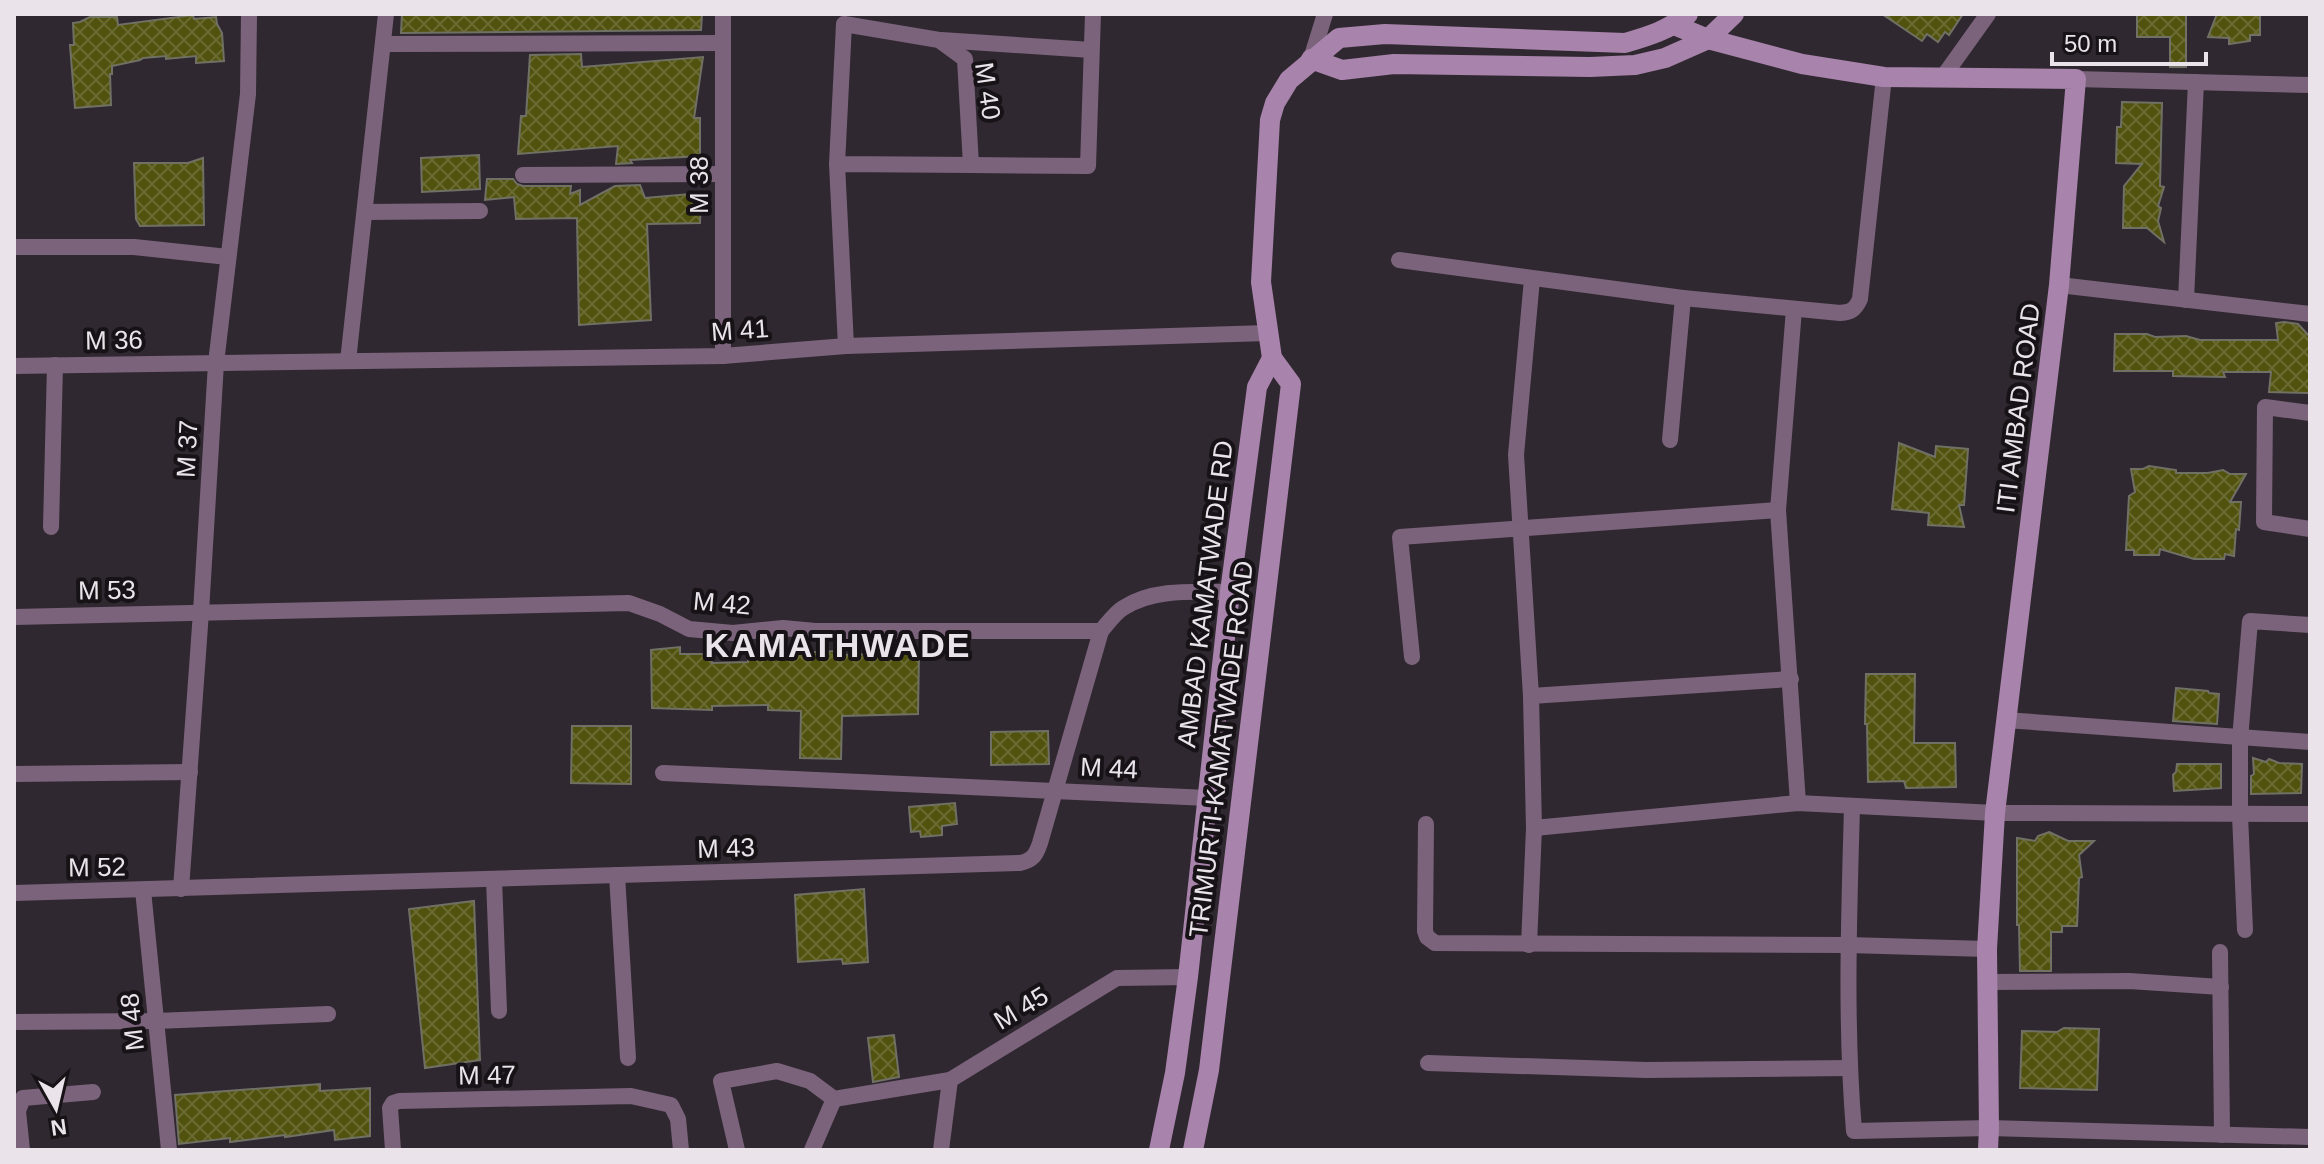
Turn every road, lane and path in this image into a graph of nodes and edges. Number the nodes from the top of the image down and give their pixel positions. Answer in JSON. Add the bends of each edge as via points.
{"nodes":[{"id":1,"x":249,"y":14,"type":"edge"},
{"id":2,"x":386,"y":14,"type":"edge"},
{"id":3,"x":723,"y":14,"type":"edge"},
{"id":4,"x":1093,"y":14,"type":"edge"},
{"id":5,"x":1325,"y":14,"type":"edge"},
{"id":6,"x":1734,"y":14,"type":"edge"},
{"id":7,"x":1988,"y":14,"type":"edge"},
{"id":8,"x":1673,"y":18,"type":"edge"},
{"id":9,"x":1708,"y":39,"type":"junction"},
{"id":10,"x":939,"y":40,"type":"junction"},
{"id":11,"x":1613,"y":42,"type":"junction"},
{"id":12,"x":723,"y":43,"type":"junction"},
{"id":13,"x":383,"y":44,"type":"junction"},
{"id":14,"x":1091,"y":50,"type":"junction"},
{"id":15,"x":1311,"y":59,"type":"junction"},
{"id":16,"x":1613,"y":66,"type":"junction"},
{"id":17,"x":1884,"y":77,"type":"junction"},
{"id":18,"x":1943,"y":77,"type":"junction"},
{"id":19,"x":2076,"y":79,"type":"junction"},
{"id":20,"x":2196,"y":82,"type":"junction"},
{"id":21,"x":2310,"y":85,"type":"edge"},
{"id":22,"x":837,"y":164,"type":"junction"},
{"id":23,"x":971,"y":165,"type":"junction"},
{"id":24,"x":723,"y":174,"type":"junction"},
{"id":25,"x":523,"y":175,"type":"dead end"},
{"id":26,"x":480,"y":211,"type":"dead end"},
{"id":27,"x":365,"y":212,"type":"junction"},
{"id":28,"x":14,"y":247,"type":"edge"},
{"id":29,"x":228,"y":257,"type":"junction"},
{"id":30,"x":1399,"y":260,"type":"dead end"},
{"id":31,"x":1532,"y":279,"type":"junction"},
{"id":32,"x":2059,"y":285,"type":"junction"},
{"id":33,"x":1683,"y":298,"type":"junction"},
{"id":34,"x":2186,"y":300,"type":"junction"},
{"id":35,"x":1794,"y":309,"type":"junction"},
{"id":36,"x":2310,"y":314,"type":"edge"},
{"id":37,"x":1267,"y":333,"type":"junction"},
{"id":38,"x":846,"y":346,"type":"junction"},
{"id":39,"x":723,"y":356,"type":"junction"},
{"id":40,"x":1272,"y":358,"type":"junction"},
{"id":41,"x":348,"y":361,"type":"junction"},
{"id":42,"x":216,"y":363,"type":"junction"},
{"id":43,"x":55,"y":365,"type":"junction"},
{"id":44,"x":14,"y":366,"type":"edge"},
{"id":45,"x":2310,"y":413,"type":"edge"},
{"id":46,"x":1670,"y":440,"type":"dead end"},
{"id":47,"x":1778,"y":510,"type":"junction"},
{"id":48,"x":51,"y":527,"type":"dead end"},
{"id":49,"x":1520,"y":529,"type":"junction"},
{"id":50,"x":2310,"y":529,"type":"edge"},
{"id":51,"x":1230,"y":592,"type":"junction"},
{"id":52,"x":201,"y":612,"type":"junction"},
{"id":53,"x":14,"y":617,"type":"edge"},
{"id":54,"x":2310,"y":625,"type":"edge"},
{"id":55,"x":1101,"y":631,"type":"junction"},
{"id":56,"x":1412,"y":657,"type":"dead end"},
{"id":57,"x":1791,"y":679,"type":"junction"},
{"id":58,"x":1531,"y":696,"type":"junction"},
{"id":59,"x":2005,"y":720,"type":"junction"},
{"id":60,"x":2240,"y":739,"type":"junction"},
{"id":61,"x":2310,"y":742,"type":"edge"},
{"id":62,"x":190,"y":772,"type":"junction"},
{"id":63,"x":663,"y":773,"type":"dead end"},
{"id":64,"x":14,"y":774,"type":"edge"},
{"id":65,"x":1056,"y":790,"type":"junction"},
{"id":66,"x":1208,"y":798,"type":"junction"},
{"id":67,"x":1798,"y":803,"type":"junction"},
{"id":68,"x":1852,"y":807,"type":"junction"},
{"id":69,"x":1995,"y":813,"type":"junction"},
{"id":70,"x":2310,"y":814,"type":"edge"},
{"id":71,"x":2240,"y":815,"type":"junction"},
{"id":72,"x":1426,"y":824,"type":"dead end"},
{"id":73,"x":1534,"y":828,"type":"junction"},
{"id":74,"x":617,"y":875,"type":"junction"},
{"id":75,"x":494,"y":879,"type":"junction"},
{"id":76,"x":181,"y":889,"type":"junction"},
{"id":77,"x":143,"y":890,"type":"junction"},
{"id":78,"x":14,"y":893,"type":"edge"},
{"id":79,"x":2245,"y":930,"type":"dead end"},
{"id":80,"x":1529,"y":945,"type":"junction"},
{"id":81,"x":1848,"y":945,"type":"junction"},
{"id":82,"x":1987,"y":949,"type":"junction"},
{"id":83,"x":2220,"y":952,"type":"dead end"},
{"id":84,"x":1188,"y":977,"type":"junction"},
{"id":85,"x":1987,"y":982,"type":"junction"},
{"id":86,"x":2221,"y":987,"type":"junction"},
{"id":87,"x":499,"y":1011,"type":"dead end"},
{"id":88,"x":328,"y":1014,"type":"dead end"},
{"id":89,"x":156,"y":1021,"type":"junction"},
{"id":90,"x":14,"y":1022,"type":"edge"},
{"id":91,"x":628,"y":1058,"type":"dead end"},
{"id":92,"x":1428,"y":1063,"type":"dead end"},
{"id":93,"x":1849,"y":1068,"type":"junction"},
{"id":94,"x":950,"y":1080,"type":"junction"},
{"id":95,"x":93,"y":1092,"type":"dead end"},
{"id":96,"x":834,"y":1099,"type":"junction"},
{"id":97,"x":1989,"y":1128,"type":"junction"},
{"id":98,"x":2310,"y":1137,"type":"edge"},
{"id":99,"x":2232,"y":1140,"type":"edge"},
{"id":100,"x":22,"y":1150,"type":"edge"},
{"id":101,"x":169,"y":1150,"type":"edge"},
{"id":102,"x":393,"y":1150,"type":"edge"},
{"id":103,"x":681,"y":1150,"type":"edge"},
{"id":104,"x":737,"y":1150,"type":"edge"},
{"id":105,"x":812,"y":1150,"type":"edge"},
{"id":106,"x":941,"y":1150,"type":"edge"},
{"id":107,"x":1159,"y":1150,"type":"edge"},
{"id":108,"x":1193,"y":1150,"type":"edge"},
{"id":109,"x":1988,"y":1150,"type":"edge"}],
"edges":[{"from":1,"to":29,"type":"street","name":"M 37","via":[[248,94]]},
{"from":2,"to":13,"type":"street"},
{"from":3,"to":12,"type":"street","name":"M 38"},
{"from":4,"to":14,"type":"street"},
{"from":5,"to":15,"type":"street"},
{"from":6,"to":9,"type":"street"},
{"from":7,"to":18,"type":"street"},
{"from":8,"to":9,"type":"street"},
{"from":8,"to":11,"type":"street","via":[[1656,34]]},
{"from":9,"to":16,"type":"street","via":[[1665,58]]},
{"from":9,"to":17,"type":"street","via":[[1802,64]]},
{"from":10,"to":14,"type":"street"},
{"from":10,"to":22,"type":"street","name":"M 40","via":[[844,24]]},
{"from":10,"to":23,"type":"street","name":"M 40","via":[[965,59]]},
{"from":11,"to":15,"type":"street","via":[[1385,34],[1339,38]]},
{"from":11,"to":16,"type":"street"},
{"from":12,"to":13,"type":"street"},
{"from":12,"to":24,"type":"street","name":"M 38"},
{"from":13,"to":27,"type":"street"},
{"from":14,"to":23,"type":"street","via":[[1088,166]]},
{"from":15,"to":16,"type":"street","via":[[1342,70],[1394,64]]},
{"from":15,"to":37,"type":"street","via":[[1281,90],[1270,120],[1261,282]]},
{"from":17,"to":18,"type":"street"},
{"from":17,"to":35,"type":"street","via":[[1860,299],[1850,312]]},
{"from":18,"to":19,"type":"street"},
{"from":19,"to":20,"type":"street"},
{"from":19,"to":32,"type":"street","name":"ITI AMBAD ROAD"},
{"from":20,"to":21,"type":"street"},
{"from":20,"to":34,"type":"street"},
{"from":22,"to":23,"type":"street"},
{"from":22,"to":38,"type":"street","name":"M 40"},
{"from":24,"to":25,"type":"street"},
{"from":24,"to":39,"type":"street","name":"M 38"},
{"from":26,"to":27,"type":"street"},
{"from":27,"to":41,"type":"street"},
{"from":28,"to":29,"type":"street","via":[[134,247]]},
{"from":29,"to":42,"type":"street","name":"M 37"},
{"from":30,"to":31,"type":"street"},
{"from":31,"to":33,"type":"street"},
{"from":31,"to":49,"type":"street","via":[[1516,455]]},
{"from":32,"to":34,"type":"street"},
{"from":32,"to":59,"type":"street","name":"ITI AMBAD ROAD"},
{"from":33,"to":35,"type":"street"},
{"from":33,"to":46,"type":"street"},
{"from":34,"to":36,"type":"street"},
{"from":35,"to":47,"type":"street"},
{"from":37,"to":38,"type":"street","name":"M 41"},
{"from":37,"to":40,"type":"street"},
{"from":38,"to":39,"type":"street","name":"M 41"},
{"from":39,"to":41,"type":"street","name":"M 41"},
{"from":40,"to":51,"type":"street","name":"AMBAD KAMATWADE RD","via":[[1257,387]]},
{"from":40,"to":108,"type":"street","name":"TRIMURTI-KAMATWADE ROAD","via":[[1291,384],[1209,1070]]},
{"from":41,"to":42,"type":"street","name":"M 41"},
{"from":42,"to":43,"type":"street","name":"M 36"},
{"from":42,"to":52,"type":"street","name":"M 37"},
{"from":43,"to":44,"type":"street","name":"M 36"},
{"from":43,"to":48,"type":"street"},
{"from":45,"to":50,"type":"street","via":[[2265,407],[2264,522]]},
{"from":47,"to":49,"type":"street"},
{"from":47,"to":57,"type":"street"},
{"from":49,"to":56,"type":"street","via":[[1400,537]]},
{"from":49,"to":58,"type":"street"},
{"from":51,"to":55,"type":"street","via":[[1146,598],[1122,608]]},
{"from":51,"to":66,"type":"street","name":"AMBAD KAMATWADE RD"},
{"from":52,"to":53,"type":"street","name":"M 53"},
{"from":52,"to":55,"type":"street","name":"M 42","via":[[629,603],[689,629],[733,633],[783,628]]},
{"from":52,"to":62,"type":"street","name":"M 37"},
{"from":54,"to":60,"type":"street","via":[[2250,621]]},
{"from":55,"to":65,"type":"street","name":"M 43"},
{"from":57,"to":58,"type":"street"},
{"from":57,"to":67,"type":"street"},
{"from":58,"to":73,"type":"street"},
{"from":59,"to":60,"type":"street"},
{"from":59,"to":69,"type":"street","name":"ITI AMBAD ROAD"},
{"from":60,"to":61,"type":"street"},
{"from":60,"to":71,"type":"street"},
{"from":62,"to":64,"type":"street"},
{"from":62,"to":76,"type":"street","name":"M 37"},
{"from":63,"to":65,"type":"street","name":"M 44"},
{"from":65,"to":66,"type":"street","name":"M 44"},
{"from":65,"to":74,"type":"street","name":"M 43","via":[[1036,854],[1020,863]]},
{"from":66,"to":84,"type":"street","name":"AMBAD KAMATWADE RD"},
{"from":67,"to":68,"type":"street"},
{"from":67,"to":73,"type":"street"},
{"from":68,"to":69,"type":"street"},
{"from":68,"to":81,"type":"street"},
{"from":69,"to":71,"type":"street"},
{"from":69,"to":82,"type":"street","name":"ITI AMBAD ROAD"},
{"from":70,"to":71,"type":"street"},
{"from":71,"to":79,"type":"street"},
{"from":72,"to":80,"type":"street","via":[[1427,937],[1435,943]]},
{"from":73,"to":80,"type":"street"},
{"from":74,"to":75,"type":"street","name":"M 43"},
{"from":74,"to":91,"type":"street"},
{"from":75,"to":76,"type":"street","name":"M 43"},
{"from":75,"to":87,"type":"street"},
{"from":76,"to":77,"type":"street","name":"M 52"},
{"from":77,"to":78,"type":"street","name":"M 52"},
{"from":77,"to":89,"type":"street","name":"M 48"},
{"from":80,"to":81,"type":"street"},
{"from":81,"to":82,"type":"street"},
{"from":81,"to":93,"type":"street"},
{"from":82,"to":85,"type":"street","name":"ITI AMBAD ROAD"},
{"from":83,"to":86,"type":"street"},
{"from":84,"to":94,"type":"street","name":"M 45","via":[[1117,978]]},
{"from":84,"to":107,"type":"street","name":"AMBAD KAMATWADE RD"},
{"from":85,"to":86,"type":"street","via":[[2129,981]]},
{"from":85,"to":97,"type":"street","name":"ITI AMBAD ROAD"},
{"from":86,"to":99,"type":"street"},
{"from":88,"to":89,"type":"street"},
{"from":89,"to":90,"type":"street"},
{"from":89,"to":101,"type":"street","name":"M 48"},
{"from":92,"to":93,"type":"street","via":[[1646,1070]]},
{"from":93,"to":97,"type":"street","via":[[1854,1131]]},
{"from":94,"to":96,"type":"street"},
{"from":94,"to":106,"type":"street"},
{"from":95,"to":100,"type":"street","via":[[23,1098],[18,1111]]},
{"from":96,"to":104,"type":"street","via":[[810,1081],[777,1071],[721,1081]]},
{"from":96,"to":105,"type":"street"},
{"from":97,"to":99,"type":"street"},
{"from":97,"to":109,"type":"street","name":"ITI AMBAD ROAD"},
{"from":98,"to":99,"type":"street"},
{"from":102,"to":103,"type":"street","name":"M 47","via":[[390,1108],[399,1101],[631,1096],[671,1105]]}]}
